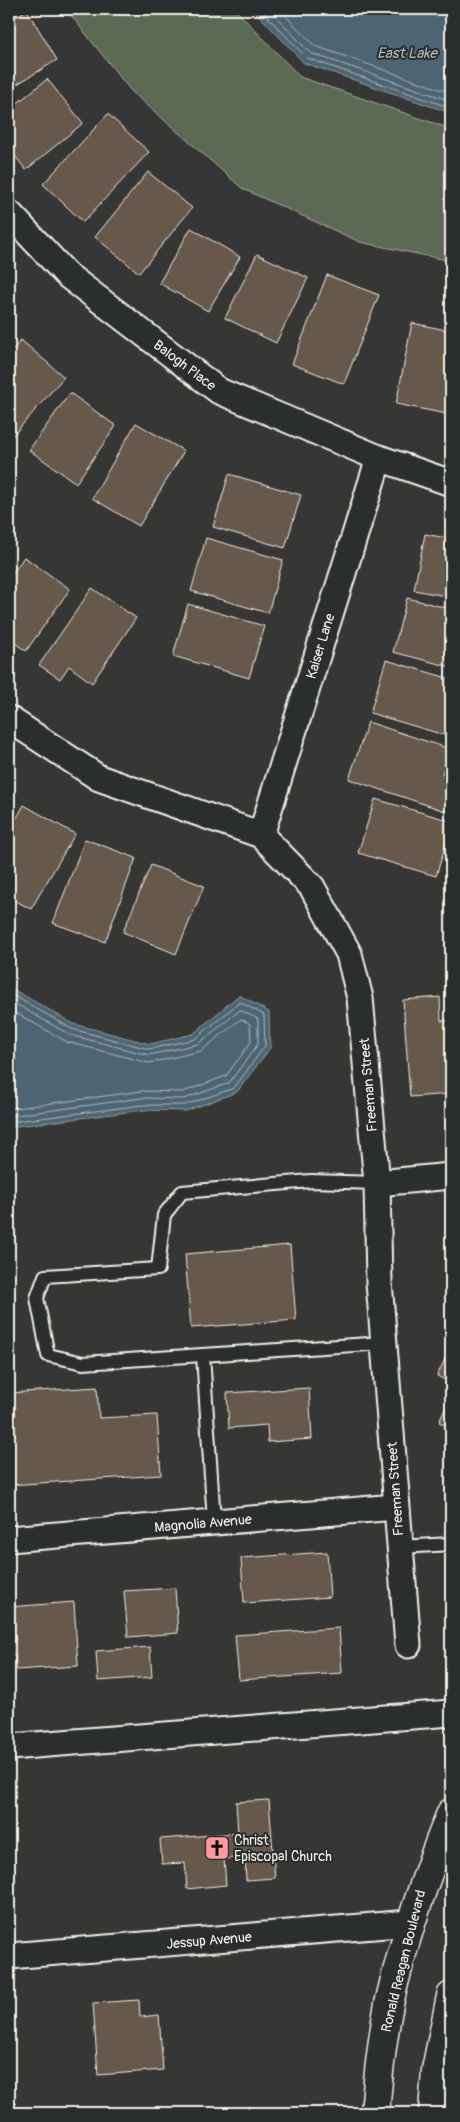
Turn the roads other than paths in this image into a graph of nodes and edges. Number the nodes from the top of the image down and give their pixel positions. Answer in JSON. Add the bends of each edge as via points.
{"nodes":[{"id":1,"x":9,"y":213,"type":"edge"},
{"id":2,"x":379,"y":458,"type":"junction"},
{"id":3,"x":451,"y":483,"type":"edge"},
{"id":4,"x":9,"y":719,"type":"edge"},
{"id":5,"x":261,"y":835,"type":"junction"},
{"id":6,"x":451,"y":1176,"type":"edge"},
{"id":7,"x":377,"y":1183,"type":"junction"},
{"id":8,"x":384,"y":1343,"type":"junction"},
{"id":9,"x":203,"y":1355,"type":"junction"},
{"id":10,"x":396,"y":1508,"type":"junction"},
{"id":11,"x":214,"y":1522,"type":"junction"},
{"id":12,"x":9,"y":1539,"type":"edge"},
{"id":13,"x":451,"y":1544,"type":"edge"},
{"id":14,"x":400,"y":1547,"type":"junction"},
{"id":15,"x":408,"y":1645,"type":"dead end"},
{"id":16,"x":451,"y":1713,"type":"edge"},
{"id":17,"x":9,"y":1747,"type":"edge"},
{"id":18,"x":451,"y":1813,"type":"edge"},
{"id":19,"x":410,"y":1923,"type":"junction"},
{"id":20,"x":9,"y":1956,"type":"edge"},
{"id":21,"x":451,"y":1996,"type":"edge"},
{"id":22,"x":375,"y":2113,"type":"edge"},
{"id":23,"x":432,"y":2113,"type":"edge"}],
"edges":[{"from":1,"to":2,"type":"street","name":"Balogh Place","via":[[67,275],[219,392]]},
{"from":2,"to":3,"type":"street","name":"Balogh Place"},
{"from":2,"to":5,"type":"street","name":"Kaiser Lane"},
{"from":4,"to":5,"type":"street","name":"Freeman Street","via":[[99,778]]},
{"from":5,"to":7,"type":"street","name":"Freeman Street","via":[[312,887],[348,954],[360,998]]},
{"from":6,"to":7,"type":"street"},
{"from":7,"to":8,"type":"street","name":"Freeman Street"},
{"from":7,"to":9,"type":"lane","via":[[311,1181],[182,1192],[164,1215],[158,1269],[45,1276],[37,1298],[48,1354],[83,1363]]},
{"from":8,"to":9,"type":"lane"},
{"from":8,"to":10,"type":"street","name":"Freeman Street"},
{"from":9,"to":11,"type":"lane"},
{"from":10,"to":11,"type":"street","name":"Magnolia Avenue"},
{"from":10,"to":14,"type":"street","name":"Freeman Street"},
{"from":11,"to":12,"type":"street","name":"Magnolia Avenue"},
{"from":13,"to":14,"type":"lane"},
{"from":14,"to":15,"type":"street","name":"Freeman Street"},
{"from":16,"to":17,"type":"street"},
{"from":18,"to":19,"type":"main road","name":"Ronald Reagan Boulevard"},
{"from":19,"to":20,"type":"street","name":"Jessup Avenue"},
{"from":19,"to":22,"type":"main road","name":"Ronald Reagan Boulevard","via":[[389,2004]]},
{"from":21,"to":23,"type":"main road","via":[[436,2070]]}]}
